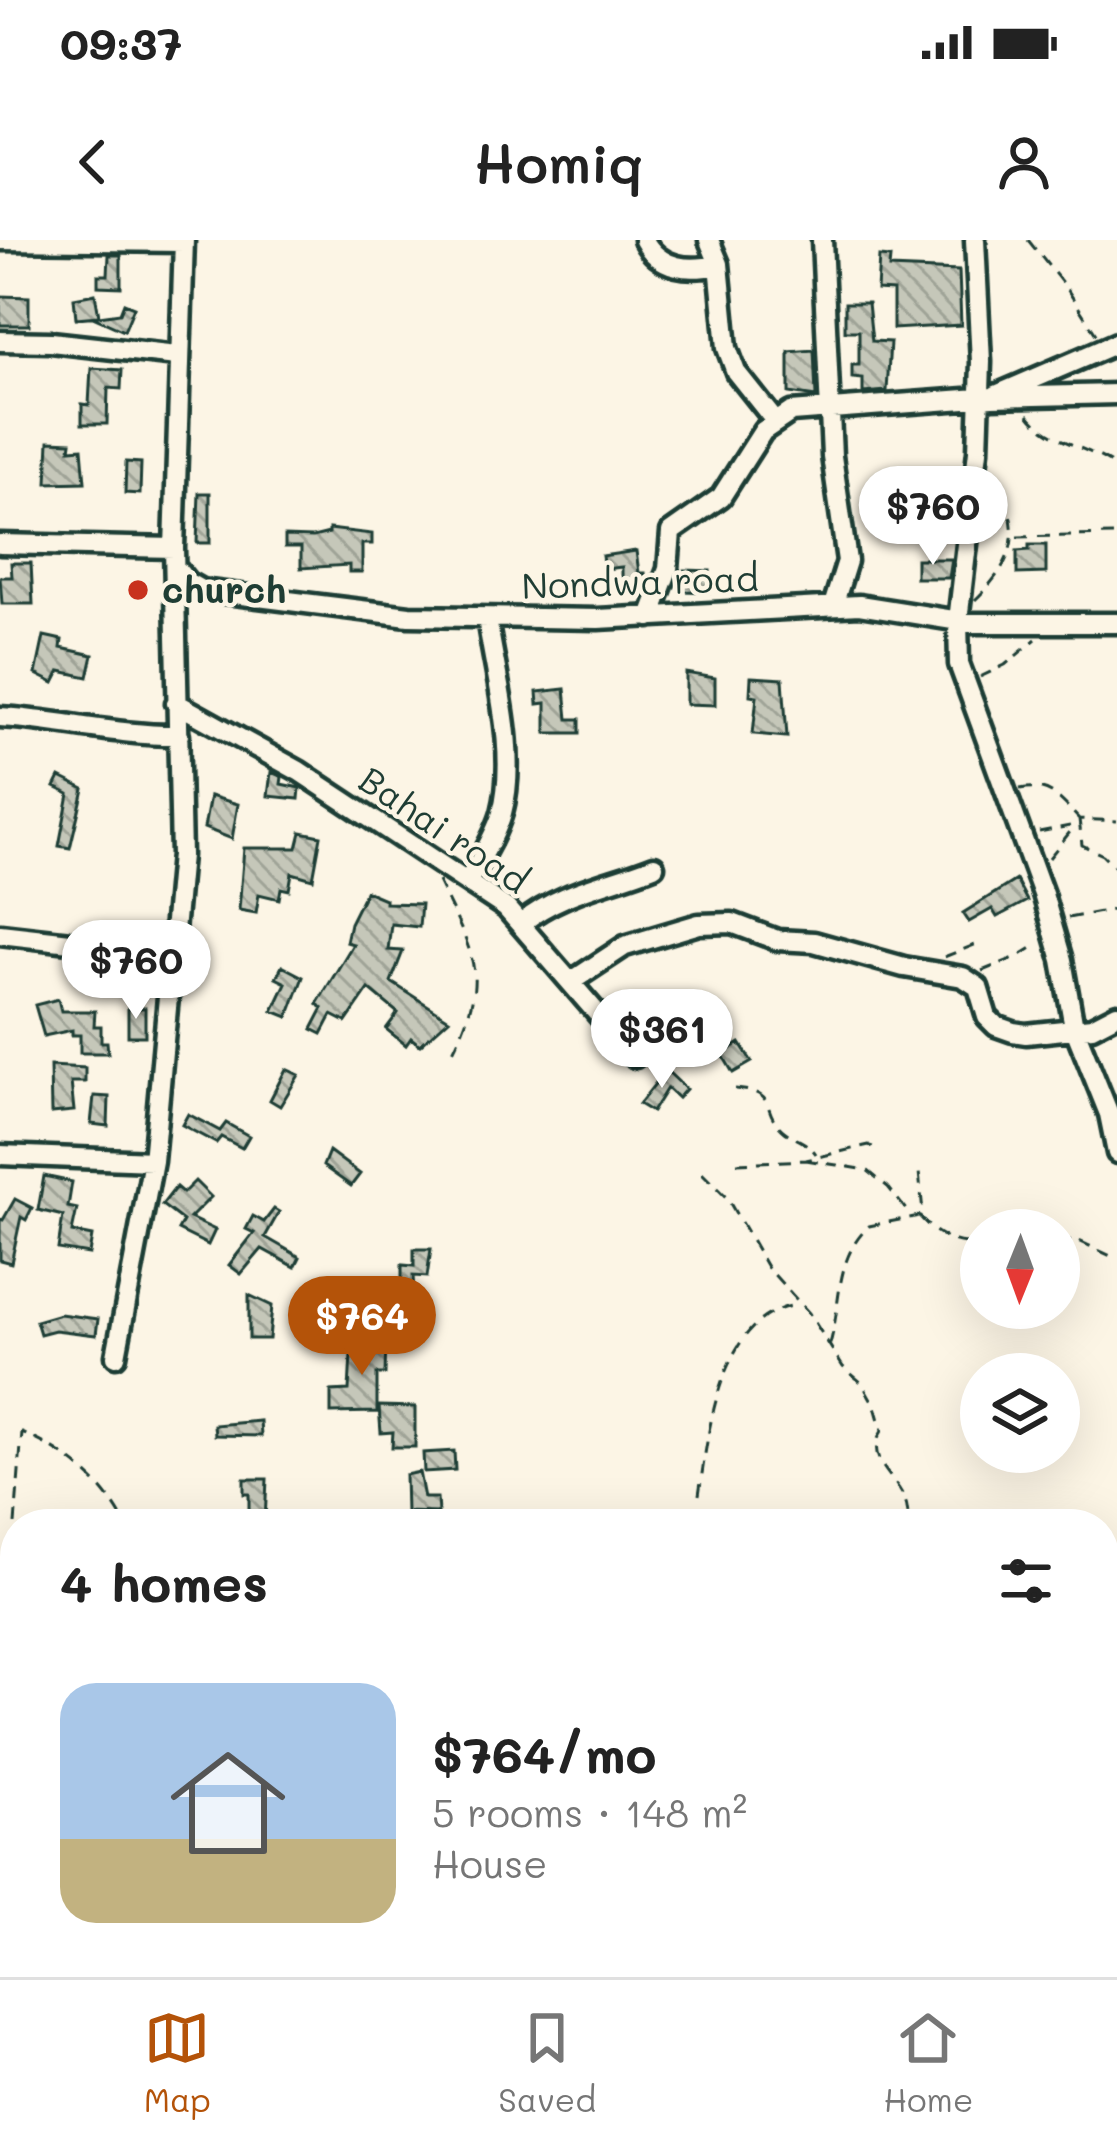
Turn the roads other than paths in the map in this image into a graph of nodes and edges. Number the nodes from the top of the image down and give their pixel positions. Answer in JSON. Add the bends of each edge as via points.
{"nodes":[{"id":1,"x":0,"y":240,"type":"edge"},
{"id":2,"x":644,"y":240,"type":"edge"},
{"id":3,"x":709,"y":240,"type":"edge"},
{"id":4,"x":822,"y":240,"type":"edge"},
{"id":5,"x":975,"y":240,"type":"edge"},
{"id":6,"x":184,"y":241,"type":"edge"},
{"id":7,"x":719,"y":264,"type":"junction"},
{"id":8,"x":0,"y":340,"type":"edge"},
{"id":9,"x":1110,"y":346,"type":"edge"},
{"id":10,"x":177,"y":356,"type":"junction"},
{"id":11,"x":1117,"y":394,"type":"edge"},
{"id":12,"x":985,"y":398,"type":"junction"},
{"id":13,"x":830,"y":407,"type":"junction"},
{"id":14,"x":775,"y":421,"type":"junction"},
{"id":15,"x":0,"y":544,"type":"edge"},
{"id":16,"x":174,"y":557,"type":"junction"},
{"id":17,"x":833,"y":606,"type":"junction"},
{"id":18,"x":958,"y":616,"type":"junction"},
{"id":19,"x":650,"y":617,"type":"junction"},
{"id":20,"x":487,"y":619,"type":"junction"},
{"id":21,"x":1117,"y":623,"type":"edge"},
{"id":22,"x":176,"y":703,"type":"junction"},
{"id":23,"x":0,"y":717,"type":"edge"},
{"id":24,"x":179,"y":735,"type":"junction"},
{"id":25,"x":654,"y":866,"type":"dead end"},
{"id":26,"x":469,"y":880,"type":"junction"},
{"id":27,"x":522,"y":922,"type":"junction"},
{"id":28,"x":0,"y":934,"type":"edge"},
{"id":29,"x":175,"y":954,"type":"junction"},
{"id":30,"x":572,"y":981,"type":"junction"},
{"id":31,"x":1117,"y":1014,"type":"edge"},
{"id":32,"x":1074,"y":1027,"type":"junction"},
{"id":33,"x":635,"y":1058,"type":"dead end"},
{"id":34,"x":1117,"y":1153,"type":"edge"},
{"id":35,"x":0,"y":1155,"type":"edge"},
{"id":36,"x":153,"y":1161,"type":"junction"},
{"id":37,"x":116,"y":1356,"type":"dead end"}],
"edges":[{"from":1,"to":6,"type":"street"},
{"from":2,"to":7,"type":"street","via":[[669,264]]},
{"from":3,"to":7,"type":"street"},
{"from":4,"to":13,"type":"street"},
{"from":5,"to":12,"type":"street"},
{"from":6,"to":10,"type":"street"},
{"from":7,"to":14,"type":"street","via":[[727,348]]},
{"from":8,"to":10,"type":"street"},
{"from":9,"to":12,"type":"street"},
{"from":10,"to":16,"type":"street"},
{"from":11,"to":12,"type":"street"},
{"from":12,"to":13,"type":"street"},
{"from":12,"to":18,"type":"street"},
{"from":13,"to":14,"type":"street"},
{"from":13,"to":17,"type":"street","via":[[847,561]]},
{"from":14,"to":19,"type":"street","via":[[722,497],[671,532]]},
{"from":15,"to":16,"type":"street"},
{"from":16,"to":20,"type":"street","name":"Nondwa road","via":[[187,582],[218,593]]},
{"from":16,"to":22,"type":"street"},
{"from":17,"to":18,"type":"street","name":"Nondwa road"},
{"from":17,"to":19,"type":"street","name":"Nondwa road"},
{"from":18,"to":21,"type":"street","name":"Nondwa road"},
{"from":18,"to":32,"type":"street","via":[[964,680],[1035,868]]},
{"from":19,"to":20,"type":"street","name":"Nondwa road"},
{"from":20,"to":26,"type":"street","via":[[505,794]]},
{"from":22,"to":24,"type":"street"},
{"from":22,"to":26,"type":"street","name":"Bahai road"},
{"from":23,"to":24,"type":"street"},
{"from":24,"to":29,"type":"street"},
{"from":25,"to":27,"type":"street","via":[[576,892]]},
{"from":26,"to":27,"type":"street","name":"Bahai road"},
{"from":27,"to":30,"type":"street","name":"Bahai road"},
{"from":28,"to":29,"type":"street"},
{"from":29,"to":36,"type":"street"},
{"from":30,"to":32,"type":"street","via":[[625,946],[732,923],[777,940],[963,977],[977,987],[996,1026],[1026,1034]]},
{"from":30,"to":33,"type":"street","name":"Bahai road"},
{"from":31,"to":32,"type":"street"},
{"from":32,"to":34,"type":"street"},
{"from":35,"to":36,"type":"street"},
{"from":36,"to":37,"type":"street"}]}
